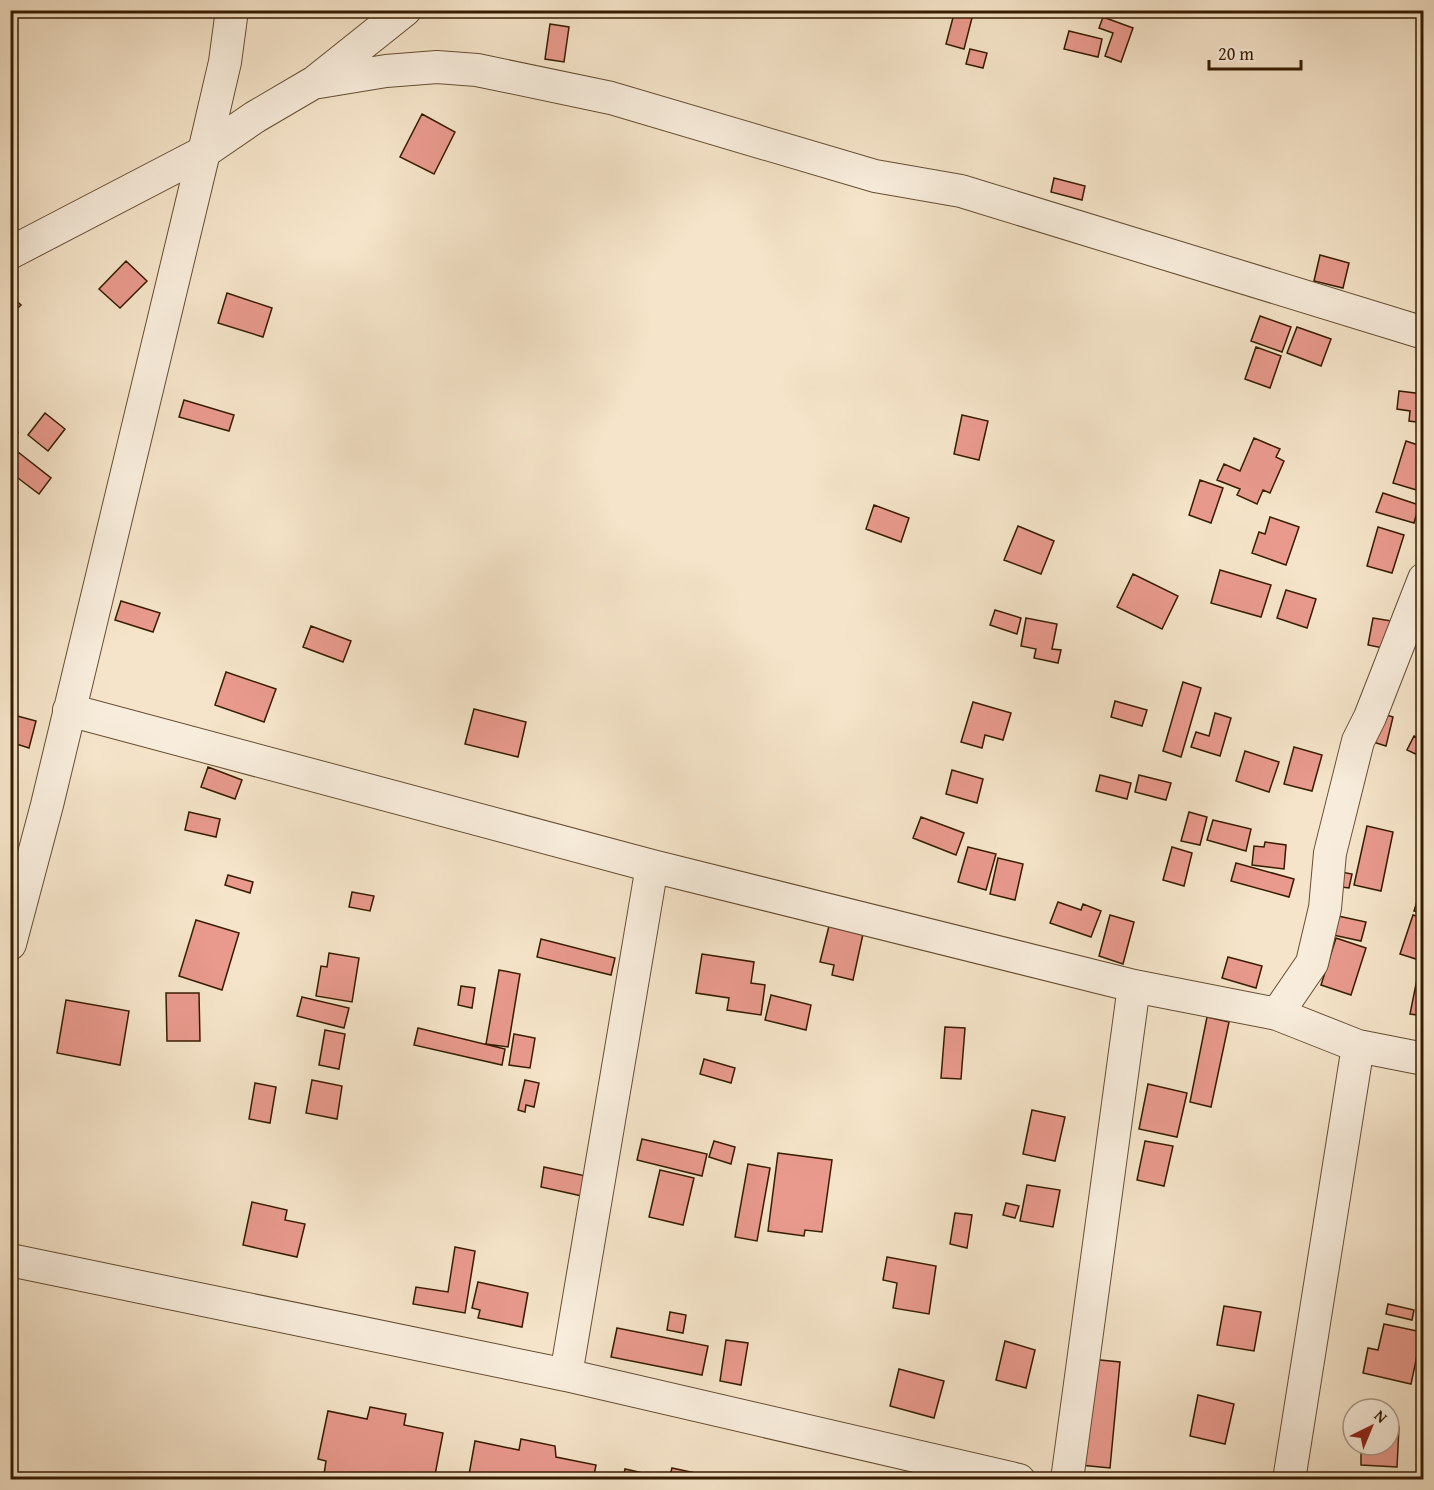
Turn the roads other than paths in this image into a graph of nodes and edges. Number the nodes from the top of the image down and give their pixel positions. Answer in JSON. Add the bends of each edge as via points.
{"nodes":[{"id":1,"x":232,"y":10,"type":"edge"},
{"id":2,"x":405,"y":10,"type":"edge"},
{"id":3,"x":313,"y":83,"type":"junction"},
{"id":4,"x":204,"y":152,"type":"junction"},
{"id":5,"x":10,"y":253,"type":"edge"},
{"id":6,"x":1424,"y":333,"type":"edge"},
{"id":7,"x":1424,"y":579,"type":"edge"},
{"id":8,"x":69,"y":710,"type":"junction"},
{"id":9,"x":652,"y":866,"type":"junction"},
{"id":10,"x":10,"y":944,"type":"edge"},
{"id":11,"x":1134,"y":986,"type":"junction"},
{"id":12,"x":1277,"y":1014,"type":"junction"},
{"id":13,"x":1358,"y":1046,"type":"junction"},
{"id":14,"x":1424,"y":1059,"type":"edge"},
{"id":15,"x":10,"y":1260,"type":"edge"},
{"id":16,"x":566,"y":1375,"type":"junction"},
{"id":17,"x":1019,"y":1479,"type":"edge"},
{"id":18,"x":1067,"y":1479,"type":"edge"},
{"id":19,"x":1289,"y":1479,"type":"edge"}],
"edges":[{"from":1,"to":4,"type":"street","via":[[225,62]]},
{"from":2,"to":3,"type":"street"},
{"from":3,"to":4,"type":"street"},
{"from":3,"to":6,"type":"street","via":[[437,67],[477,70],[611,98],[874,176],[961,191]]},
{"from":4,"to":5,"type":"street"},
{"from":4,"to":8,"type":"street"},
{"from":7,"to":12,"type":"street","via":[[1358,741],[1330,853],[1325,908],[1312,963]]},
{"from":8,"to":9,"type":"street"},
{"from":8,"to":10,"type":"street"},
{"from":9,"to":11,"type":"street"},
{"from":9,"to":16,"type":"street"},
{"from":11,"to":12,"type":"street"},
{"from":11,"to":18,"type":"street"},
{"from":12,"to":13,"type":"street"},
{"from":13,"to":14,"type":"street"},
{"from":13,"to":19,"type":"street"},
{"from":15,"to":16,"type":"street"},
{"from":16,"to":17,"type":"street"}]}
